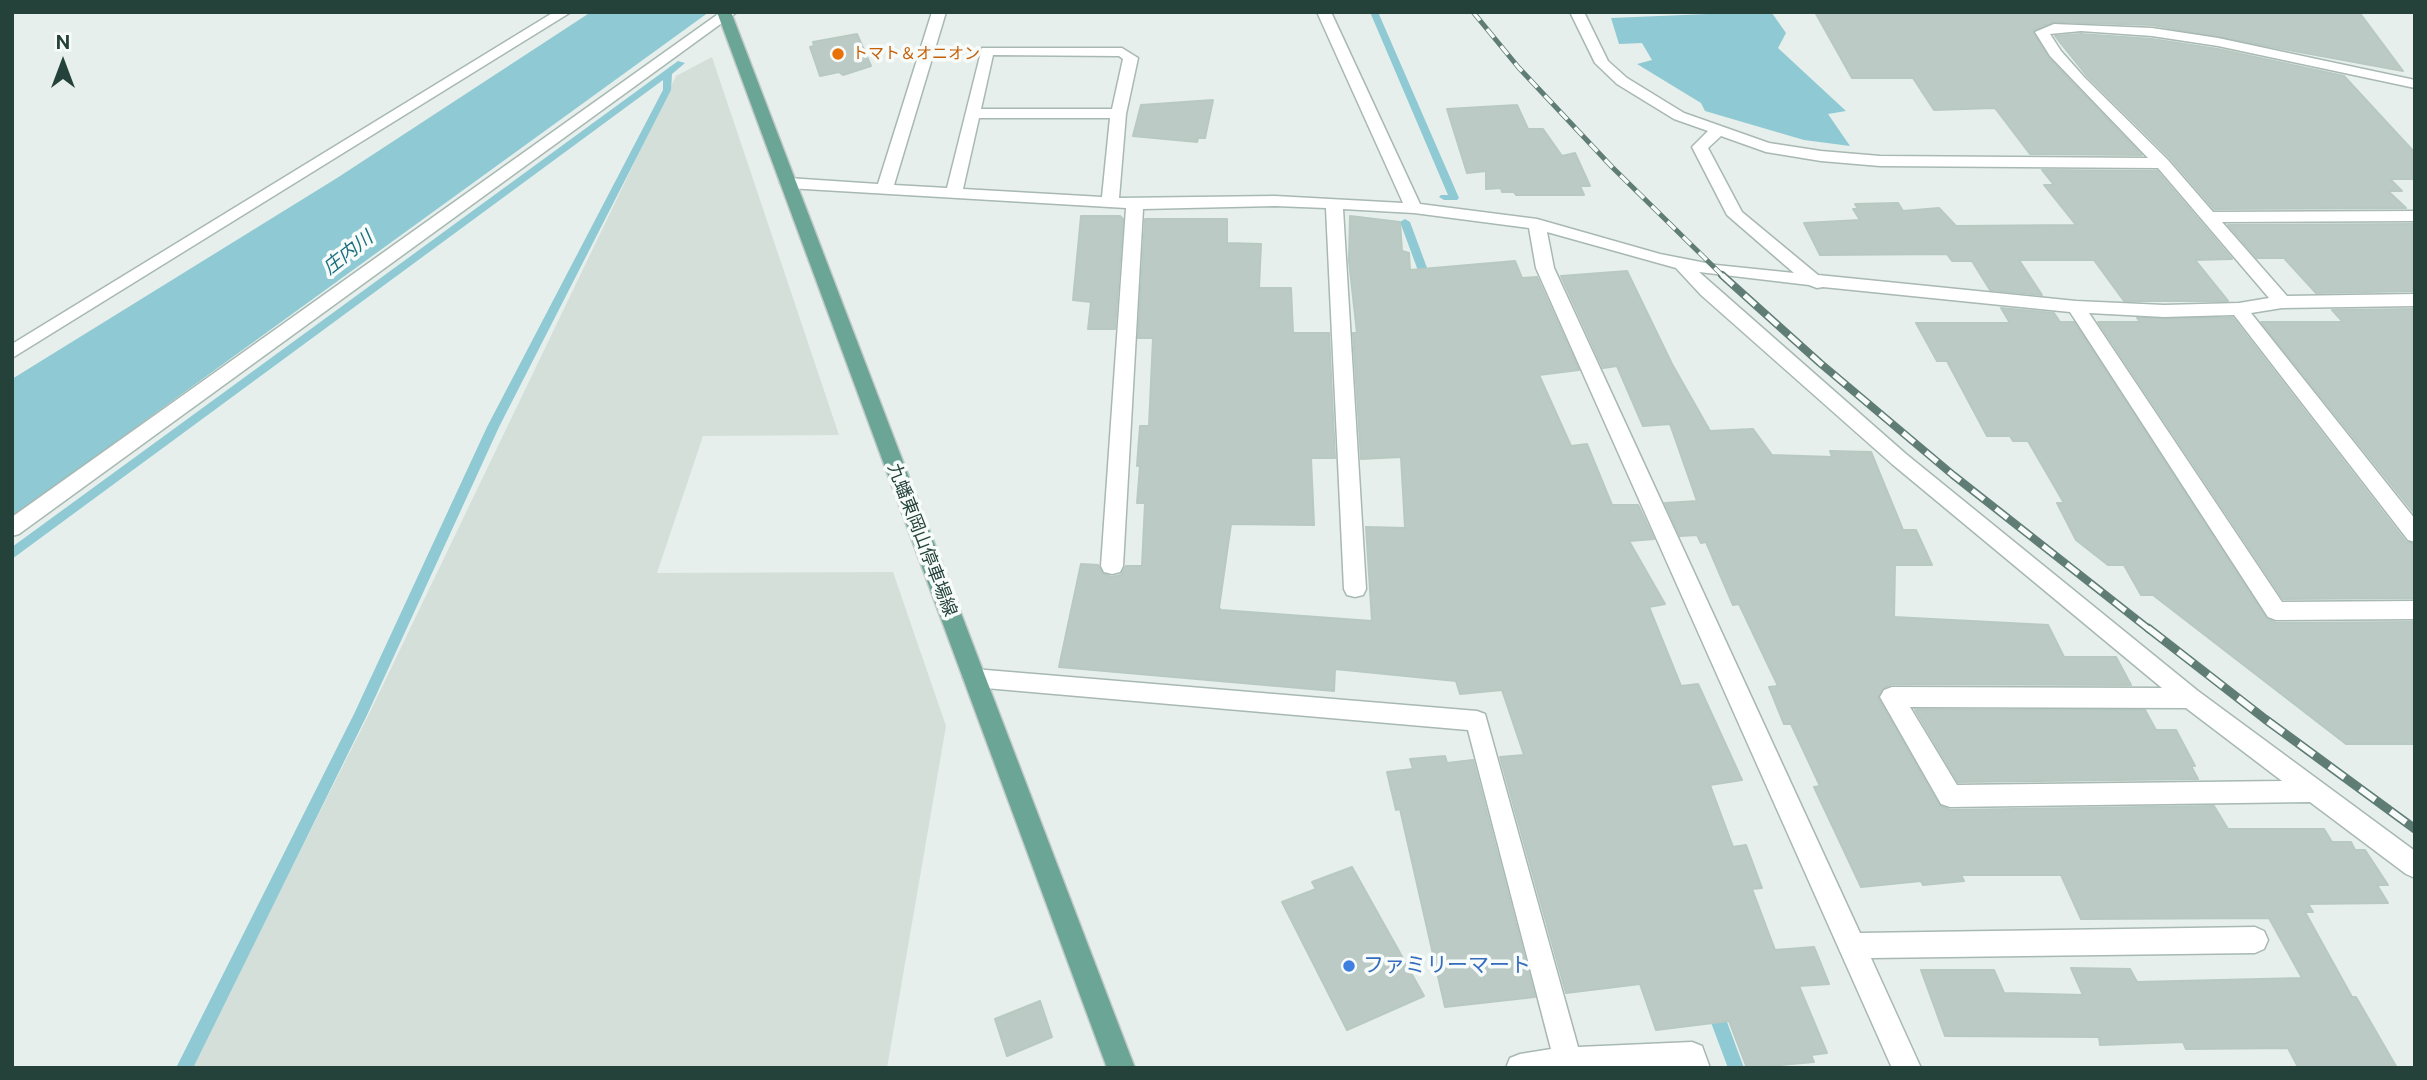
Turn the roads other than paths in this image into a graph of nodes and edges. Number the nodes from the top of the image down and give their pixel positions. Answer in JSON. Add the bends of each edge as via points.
{"nodes":[{"id":1,"x":564,"y":12,"type":"edge"},
{"id":2,"x":939,"y":12,"type":"edge"},
{"id":3,"x":1324,"y":12,"type":"edge"},
{"id":4,"x":1577,"y":12,"type":"edge"},
{"id":5,"x":2065,"y":12,"type":"edge"},
{"id":6,"x":727,"y":13,"type":"edge"},
{"id":7,"x":2081,"y":27,"type":"junction"},
{"id":8,"x":2415,"y":84,"type":"edge"},
{"id":9,"x":973,"y":113,"type":"junction"},
{"id":10,"x":1118,"y":114,"type":"junction"},
{"id":11,"x":1717,"y":131,"type":"junction"},
{"id":12,"x":2162,"y":163,"type":"junction"},
{"id":13,"x":788,"y":183,"type":"junction"},
{"id":14,"x":885,"y":187,"type":"junction"},
{"id":15,"x":954,"y":192,"type":"junction"},
{"id":16,"x":1110,"y":202,"type":"junction"},
{"id":17,"x":1334,"y":203,"type":"junction"},
{"id":18,"x":1135,"y":204,"type":"junction"},
{"id":19,"x":1414,"y":208,"type":"junction"},
{"id":20,"x":2415,"y":216,"type":"edge"},
{"id":21,"x":2209,"y":217,"type":"junction"},
{"id":22,"x":1537,"y":224,"type":"junction"},
{"id":23,"x":1683,"y":265,"type":"junction"},
{"id":24,"x":1817,"y":282,"type":"junction"},
{"id":25,"x":2415,"y":300,"type":"edge"},
{"id":26,"x":2282,"y":302,"type":"junction"},
{"id":27,"x":2076,"y":307,"type":"junction"},
{"id":28,"x":2239,"y":309,"type":"junction"},
{"id":29,"x":12,"y":352,"type":"edge"},
{"id":30,"x":12,"y":528,"type":"edge"},
{"id":31,"x":2415,"y":534,"type":"edge"},
{"id":32,"x":1112,"y":566,"type":"dead end"},
{"id":33,"x":1354,"y":589,"type":"dead end"},
{"id":34,"x":2415,"y":610,"type":"edge"},
{"id":35,"x":974,"y":678,"type":"junction"},
{"id":36,"x":2190,"y":698,"type":"junction"},
{"id":37,"x":2314,"y":791,"type":"junction"},
{"id":38,"x":2415,"y":866,"type":"edge"},
{"id":39,"x":2255,"y":940,"type":"dead end"},
{"id":40,"x":1854,"y":946,"type":"junction"},
{"id":41,"x":1568,"y":1060,"type":"junction"},
{"id":42,"x":1121,"y":1068,"type":"edge"},
{"id":43,"x":1520,"y":1068,"type":"edge"},
{"id":44,"x":1696,"y":1068,"type":"edge"},
{"id":45,"x":1907,"y":1068,"type":"edge"}],
"edges":[{"from":1,"to":29,"type":"street"},
{"from":2,"to":14,"type":"street"},
{"from":3,"to":19,"type":"street"},
{"from":4,"to":11,"type":"street","via":[[1602,62],[1622,81],[1679,116]]},
{"from":5,"to":7,"type":"street"},
{"from":6,"to":13,"type":"main road","name":"九蟠東岡山停車場線"},
{"from":6,"to":30,"type":"street"},
{"from":7,"to":8,"type":"street","via":[[2218,42]]},
{"from":7,"to":12,"type":"street","via":[[2042,32],[2055,54]]},
{"from":9,"to":10,"type":"street"},
{"from":9,"to":10,"type":"street","via":[[987,51],[1122,52],[1131,58]]},
{"from":9,"to":15,"type":"street"},
{"from":10,"to":16,"type":"street"},
{"from":11,"to":12,"type":"street","via":[[1766,147],[1880,161]]},
{"from":11,"to":24,"type":"street","via":[[1700,147],[1735,215]]},
{"from":12,"to":21,"type":"street"},
{"from":13,"to":14,"type":"street"},
{"from":13,"to":35,"type":"main road","name":"九蟠東岡山停車場線"},
{"from":14,"to":15,"type":"street"},
{"from":15,"to":16,"type":"street"},
{"from":16,"to":18,"type":"street"},
{"from":17,"to":18,"type":"street"},
{"from":17,"to":19,"type":"street"},
{"from":17,"to":33,"type":"street"},
{"from":18,"to":32,"type":"street"},
{"from":19,"to":22,"type":"street"},
{"from":20,"to":21,"type":"street"},
{"from":21,"to":26,"type":"street"},
{"from":22,"to":23,"type":"street"},
{"from":22,"to":40,"type":"street","via":[[1545,268]]},
{"from":23,"to":24,"type":"street"},
{"from":23,"to":36,"type":"street","via":[[1899,459]]},
{"from":24,"to":27,"type":"street"},
{"from":25,"to":26,"type":"street"},
{"from":26,"to":28,"type":"street"},
{"from":27,"to":28,"type":"street"},
{"from":27,"to":34,"type":"street","via":[[2276,611]]},
{"from":28,"to":31,"type":"street"},
{"from":35,"to":41,"type":"street","via":[[1477,721]]},
{"from":35,"to":42,"type":"main road","name":"九蟠東岡山停車場線"},
{"from":36,"to":37,"type":"street"},
{"from":36,"to":37,"type":"street","via":[[1892,697],[1950,796]]},
{"from":37,"to":38,"type":"street"},
{"from":39,"to":40,"type":"street"},
{"from":40,"to":45,"type":"street"},
{"from":41,"to":43,"type":"street"},
{"from":41,"to":44,"type":"street","via":[[1692,1056]]}]}
